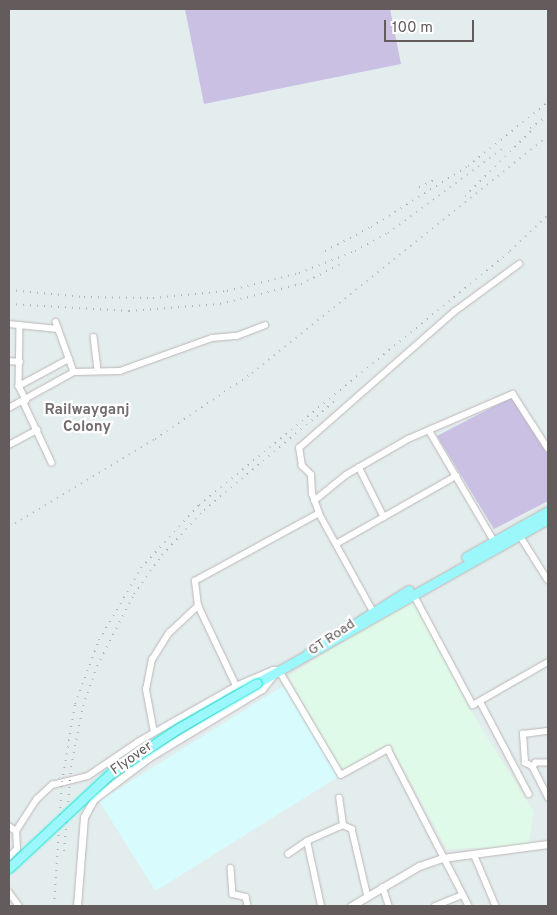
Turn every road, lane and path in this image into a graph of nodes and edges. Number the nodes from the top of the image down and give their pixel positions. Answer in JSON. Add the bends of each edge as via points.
{"nodes":[{"id":1,"x":518,"y":264,"type":"dead end"},
{"id":2,"x":56,"y":322,"type":"dead end"},
{"id":3,"x":9,"y":324,"type":"edge"},
{"id":4,"x":265,"y":324,"type":"dead end"},
{"id":5,"x":20,"y":325,"type":"junction"},
{"id":6,"x":58,"y":329,"type":"junction"},
{"id":7,"x":94,"y":337,"type":"dead end"},
{"id":8,"x":69,"y":359,"type":"junction"},
{"id":9,"x":9,"y":361,"type":"edge"},
{"id":10,"x":20,"y":362,"type":"junction"},
{"id":11,"x":98,"y":371,"type":"junction"},
{"id":12,"x":74,"y":372,"type":"junction"},
{"id":13,"x":19,"y":386,"type":"junction"},
{"id":14,"x":24,"y":401,"type":"junction"},
{"id":15,"x":9,"y":408,"type":"edge"},
{"id":16,"x":37,"y":430,"type":"junction"},
{"id":17,"x":429,"y":430,"type":"junction"},
{"id":18,"x":9,"y":445,"type":"edge"},
{"id":19,"x":548,"y":448,"type":"edge"},
{"id":20,"x":52,"y":463,"type":"dead end"},
{"id":21,"x":359,"y":467,"type":"junction"},
{"id":22,"x":456,"y":476,"type":"junction"},
{"id":23,"x":314,"y":501,"type":"junction"},
{"id":24,"x":548,"y":511,"type":"edge"},
{"id":25,"x":319,"y":513,"type":"junction"},
{"id":26,"x":384,"y":517,"type":"junction"},
{"id":27,"x":548,"y":520,"type":"edge"},
{"id":28,"x":517,"y":531,"type":"junction"},
{"id":29,"x":494,"y":541,"type":"junction"},
{"id":30,"x":338,"y":543,"type":"junction"},
{"id":31,"x":548,"y":580,"type":"edge"},
{"id":32,"x":414,"y":595,"type":"junction"},
{"id":33,"x":198,"y":606,"type":"junction"},
{"id":34,"x":373,"y":611,"type":"junction"},
{"id":35,"x":304,"y":657,"type":"junction"},
{"id":36,"x":548,"y":662,"type":"edge"},
{"id":37,"x":276,"y":672,"type":"junction"},
{"id":38,"x":236,"y":686,"type":"junction"},
{"id":39,"x":480,"y":701,"type":"junction"},
{"id":40,"x":548,"y":731,"type":"edge"},
{"id":41,"x":154,"y":732,"type":"junction"},
{"id":42,"x":548,"y":763,"type":"edge"},
{"id":43,"x":533,"y":767,"type":"junction"},
{"id":44,"x":101,"y":768,"type":"junction"},
{"id":45,"x":112,"y":784,"type":"junction"},
{"id":46,"x":530,"y":794,"type":"dead end"},
{"id":47,"x":548,"y":797,"type":"edge"},
{"id":48,"x":339,"y":798,"type":"dead end"},
{"id":49,"x":343,"y":825,"type":"junction"},
{"id":50,"x":9,"y":826,"type":"edge"},
{"id":51,"x":16,"y":831,"type":"junction"},
{"id":52,"x":307,"y":841,"type":"junction"},
{"id":53,"x":548,"y":844,"type":"edge"},
{"id":54,"x":288,"y":854,"type":"dead end"},
{"id":55,"x":474,"y":854,"type":"junction"},
{"id":56,"x":9,"y":857,"type":"edge"},
{"id":57,"x":442,"y":858,"type":"junction"},
{"id":58,"x":9,"y":868,"type":"edge"},
{"id":59,"x":231,"y":868,"type":"dead end"},
{"id":60,"x":383,"y":887,"type":"junction"},
{"id":61,"x":9,"y":892,"type":"edge"},
{"id":62,"x":462,"y":895,"type":"junction"},
{"id":63,"x":368,"y":897,"type":"junction"},
{"id":64,"x":19,"y":906,"type":"edge"},
{"id":65,"x":77,"y":906,"type":"edge"},
{"id":66,"x":248,"y":906,"type":"edge"},
{"id":67,"x":321,"y":906,"type":"edge"},
{"id":68,"x":351,"y":906,"type":"edge"},
{"id":69,"x":389,"y":906,"type":"edge"},
{"id":70,"x":435,"y":906,"type":"edge"},
{"id":71,"x":469,"y":906,"type":"edge"},
{"id":72,"x":496,"y":906,"type":"edge"}],
"edges":[{"from":1,"to":23,"type":"street","via":[[454,312],[299,448],[302,466],[311,475]]},
{"from":2,"to":6,"type":"street"},
{"from":3,"to":5,"type":"street"},
{"from":4,"to":11,"type":"street","via":[[245,333],[212,338],[120,371]]},
{"from":5,"to":6,"type":"street"},
{"from":5,"to":10,"type":"street"},
{"from":6,"to":8,"type":"street"},
{"from":7,"to":11,"type":"street"},
{"from":8,"to":12,"type":"street"},
{"from":8,"to":13,"type":"street"},
{"from":9,"to":10,"type":"street"},
{"from":10,"to":13,"type":"street"},
{"from":11,"to":12,"type":"street"},
{"from":12,"to":14,"type":"street"},
{"from":13,"to":14,"type":"street"},
{"from":14,"to":15,"type":"street"},
{"from":14,"to":16,"type":"street"},
{"from":16,"to":18,"type":"street"},
{"from":16,"to":20,"type":"street"},
{"from":17,"to":19,"type":"street","via":[[513,394]]},
{"from":17,"to":21,"type":"street"},
{"from":17,"to":22,"type":"street"},
{"from":21,"to":23,"type":"street"},
{"from":21,"to":26,"type":"street"},
{"from":22,"to":26,"type":"street"},
{"from":22,"to":29,"type":"street"},
{"from":23,"to":25,"type":"street"},
{"from":24,"to":28,"type":"highway","name":"GT Road"},
{"from":25,"to":30,"type":"street"},
{"from":25,"to":33,"type":"street","via":[[195,581]]},
{"from":26,"to":30,"type":"street"},
{"from":27,"to":28,"type":"highway","name":"GT Road"},
{"from":28,"to":29,"type":"highway","name":"GT Road"},
{"from":28,"to":31,"type":"street"},
{"from":28,"to":32,"type":"highway","name":"GT Road"},
{"from":29,"to":34,"type":"highway","name":"GT Road"},
{"from":30,"to":34,"type":"street"},
{"from":32,"to":35,"type":"highway","name":"GT Road"},
{"from":32,"to":39,"type":"street","via":[[473,705]]},
{"from":33,"to":38,"type":"street"},
{"from":33,"to":41,"type":"street","via":[[169,633],[152,660],[146,690]]},
{"from":34,"to":35,"type":"highway","name":"GT Road","via":[[315,646]]},
{"from":35,"to":37,"type":"highway","name":"Flyover"},
{"from":36,"to":39,"type":"street"},
{"from":37,"to":38,"type":"street","via":[[264,671]]},
{"from":37,"to":45,"type":"street","via":[[262,689]]},
{"from":37,"to":57,"type":"street","via":[[341,775],[388,749]]},
{"from":37,"to":58,"type":"highway","name":"Flyover","bridge":true,"via":[[177,729],[111,773]]},
{"from":38,"to":41,"type":"street"},
{"from":39,"to":46,"type":"street"},
{"from":40,"to":43,"type":"street","via":[[523,734],[525,763]]},
{"from":41,"to":44,"type":"street"},
{"from":42,"to":43,"type":"street","via":[[536,763]]},
{"from":43,"to":47,"type":"street"},
{"from":44,"to":45,"type":"street"},
{"from":44,"to":51,"type":"street","via":[[88,776],[52,785],[37,799]]},
{"from":45,"to":65,"type":"street","via":[[94,799],[84,817]]},
{"from":48,"to":49,"type":"street"},
{"from":49,"to":52,"type":"street"},
{"from":49,"to":63,"type":"street","via":[[350,827],[353,833]]},
{"from":50,"to":51,"type":"street"},
{"from":51,"to":56,"type":"street","via":[[17,849]]},
{"from":52,"to":54,"type":"street"},
{"from":52,"to":67,"type":"street"},
{"from":53,"to":55,"type":"street"},
{"from":55,"to":57,"type":"street"},
{"from":55,"to":72,"type":"street"},
{"from":57,"to":60,"type":"street"},
{"from":57,"to":62,"type":"street"},
{"from":59,"to":66,"type":"street","via":[[233,894],[246,898]]},
{"from":60,"to":63,"type":"street"},
{"from":60,"to":69,"type":"street"},
{"from":61,"to":64,"type":"street"},
{"from":62,"to":70,"type":"street"},
{"from":62,"to":71,"type":"street"},
{"from":63,"to":68,"type":"street"}]}
